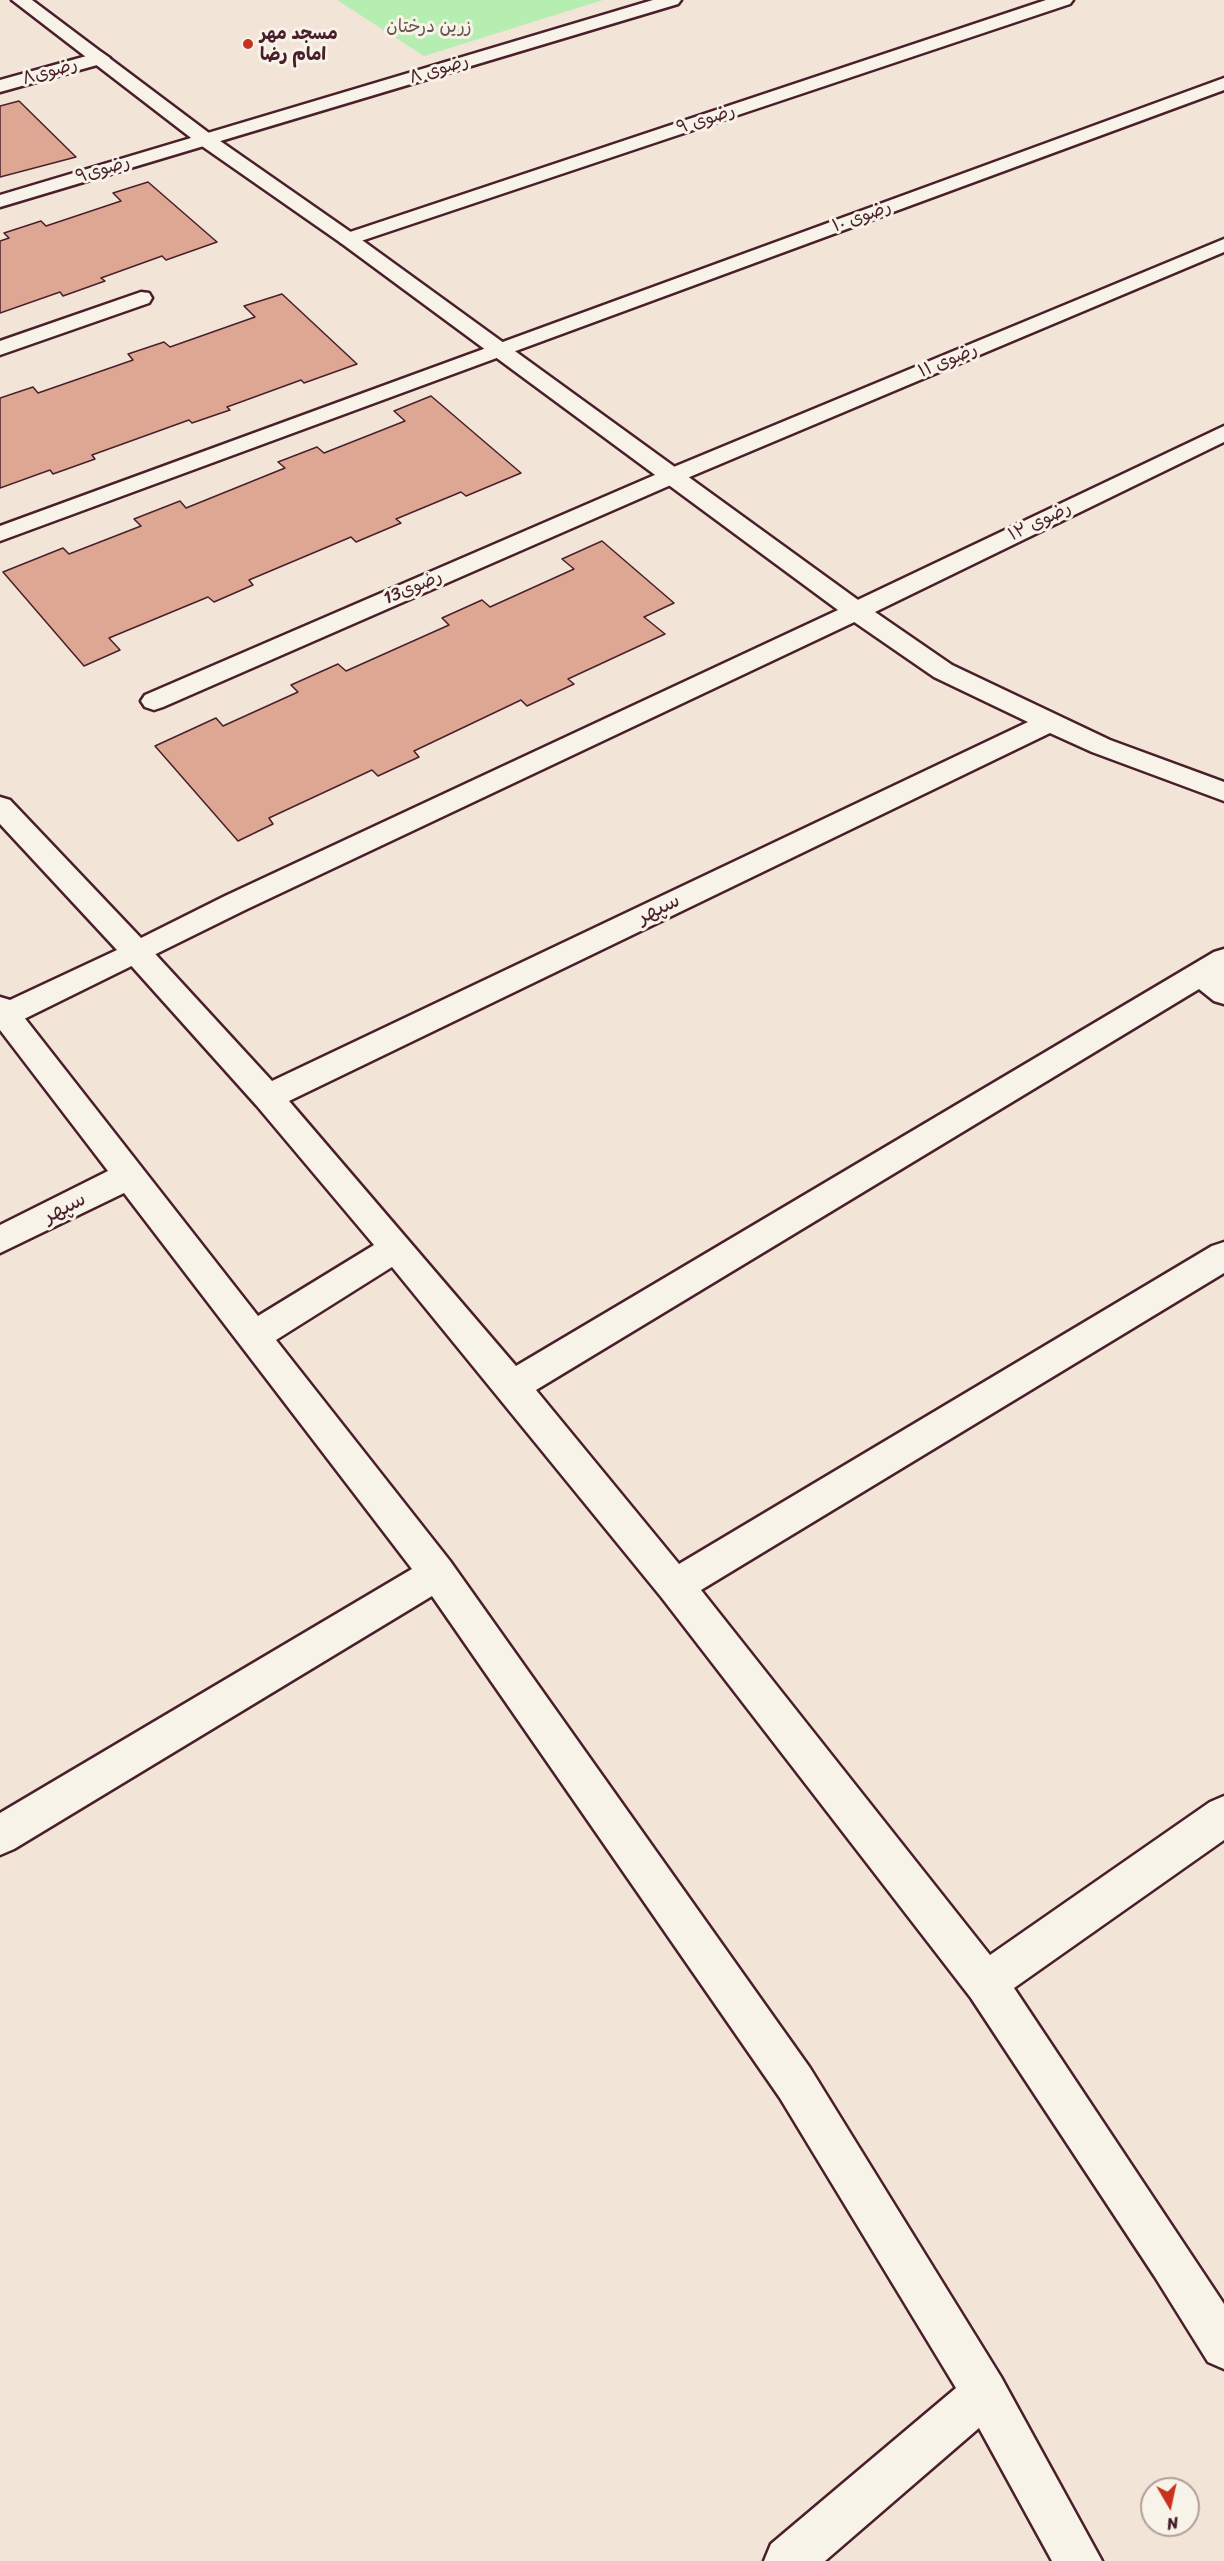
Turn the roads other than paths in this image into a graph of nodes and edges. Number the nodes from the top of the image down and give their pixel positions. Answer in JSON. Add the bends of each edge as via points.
{"nodes":[{"id":1,"x":21,"y":0,"type":"edge"},
{"id":2,"x":1064,"y":0,"type":"edge"},
{"id":3,"x":658,"y":2,"type":"edge"},
{"id":4,"x":101,"y":58,"type":"junction"},
{"id":5,"x":1224,"y":84,"type":"edge"},
{"id":6,"x":0,"y":86,"type":"edge"},
{"id":7,"x":206,"y":140,"type":"junction"},
{"id":8,"x":0,"y":201,"type":"edge"},
{"id":9,"x":348,"y":240,"type":"junction"},
{"id":10,"x":1224,"y":245,"type":"edge"},
{"id":11,"x":141,"y":298,"type":"dead end"},
{"id":12,"x":0,"y":348,"type":"edge"},
{"id":13,"x":499,"y":350,"type":"junction"},
{"id":14,"x":1224,"y":433,"type":"edge"},
{"id":15,"x":672,"y":476,"type":"junction"},
{"id":16,"x":0,"y":534,"type":"edge"},
{"id":17,"x":856,"y":611,"type":"junction"},
{"id":18,"x":154,"y":701,"type":"dead end"},
{"id":19,"x":1050,"y":722,"type":"junction"},
{"id":20,"x":1224,"y":792,"type":"edge"},
{"id":21,"x":0,"y":807,"type":"edge"},
{"id":22,"x":137,"y":952,"type":"junction"},
{"id":23,"x":1216,"y":976,"type":"edge"},
{"id":24,"x":3,"y":1012,"type":"edge"},
{"id":25,"x":268,"y":1097,"type":"junction"},
{"id":26,"x":130,"y":1175,"type":"junction"},
{"id":27,"x":0,"y":1240,"type":"edge"},
{"id":28,"x":396,"y":1248,"type":"junction"},
{"id":29,"x":1224,"y":1256,"type":"edge"},
{"id":30,"x":254,"y":1336,"type":"junction"},
{"id":31,"x":512,"y":1386,"type":"junction"},
{"id":32,"x":437,"y":1573,"type":"junction"},
{"id":33,"x":675,"y":1586,"type":"junction"},
{"id":34,"x":1224,"y":1816,"type":"edge"},
{"id":35,"x":0,"y":1835,"type":"edge"},
{"id":36,"x":986,"y":1983,"type":"junction"},
{"id":37,"x":1224,"y":2346,"type":"edge"},
{"id":38,"x":985,"y":2393,"type":"junction"},
{"id":39,"x":788,"y":2561,"type":"edge"},
{"id":40,"x":1078,"y":2561,"type":"edge"}],
"edges":[{"from":1,"to":4,"type":"street"},
{"from":2,"to":9,"type":"street","name":"رضوی ۹"},
{"from":3,"to":7,"type":"street","name":"رضوی ۸"},
{"from":4,"to":6,"type":"street","name":"رضوی۸"},
{"from":4,"to":7,"type":"street"},
{"from":5,"to":13,"type":"street","name":"رضوی ۱۰"},
{"from":7,"to":8,"type":"street","name":"رضوی۹"},
{"from":7,"to":9,"type":"street"},
{"from":9,"to":13,"type":"street"},
{"from":10,"to":15,"type":"street","name":"رضوی ۱۱"},
{"from":11,"to":12,"type":"street"},
{"from":13,"to":15,"type":"street"},
{"from":13,"to":16,"type":"street","name":"رضوی ۱۰"},
{"from":14,"to":17,"type":"street","name":"رضوی ۱۲"},
{"from":15,"to":17,"type":"street"},
{"from":15,"to":18,"type":"street","name":"رضوی13"},
{"from":17,"to":19,"type":"street","via":[[943,671]]},
{"from":17,"to":22,"type":"street","name":"رضوی ۱۲"},
{"from":19,"to":20,"type":"street","via":[[1101,746]]},
{"from":19,"to":25,"type":"street","name":"سپهر"},
{"from":21,"to":22,"type":"street"},
{"from":22,"to":24,"type":"street","name":"رضوی ۱۲"},
{"from":22,"to":25,"type":"street"},
{"from":23,"to":31,"type":"street"},
{"from":24,"to":26,"type":"street"},
{"from":25,"to":28,"type":"street"},
{"from":26,"to":27,"type":"street","name":"سپهر"},
{"from":26,"to":30,"type":"street"},
{"from":28,"to":30,"type":"street"},
{"from":28,"to":31,"type":"street"},
{"from":29,"to":33,"type":"street"},
{"from":30,"to":32,"type":"street"},
{"from":31,"to":33,"type":"street"},
{"from":32,"to":35,"type":"street"},
{"from":32,"to":38,"type":"street","via":[[795,2084]]},
{"from":33,"to":36,"type":"street"},
{"from":34,"to":36,"type":"street"},
{"from":36,"to":37,"type":"street"},
{"from":38,"to":39,"type":"street"},
{"from":38,"to":40,"type":"street"}]}
